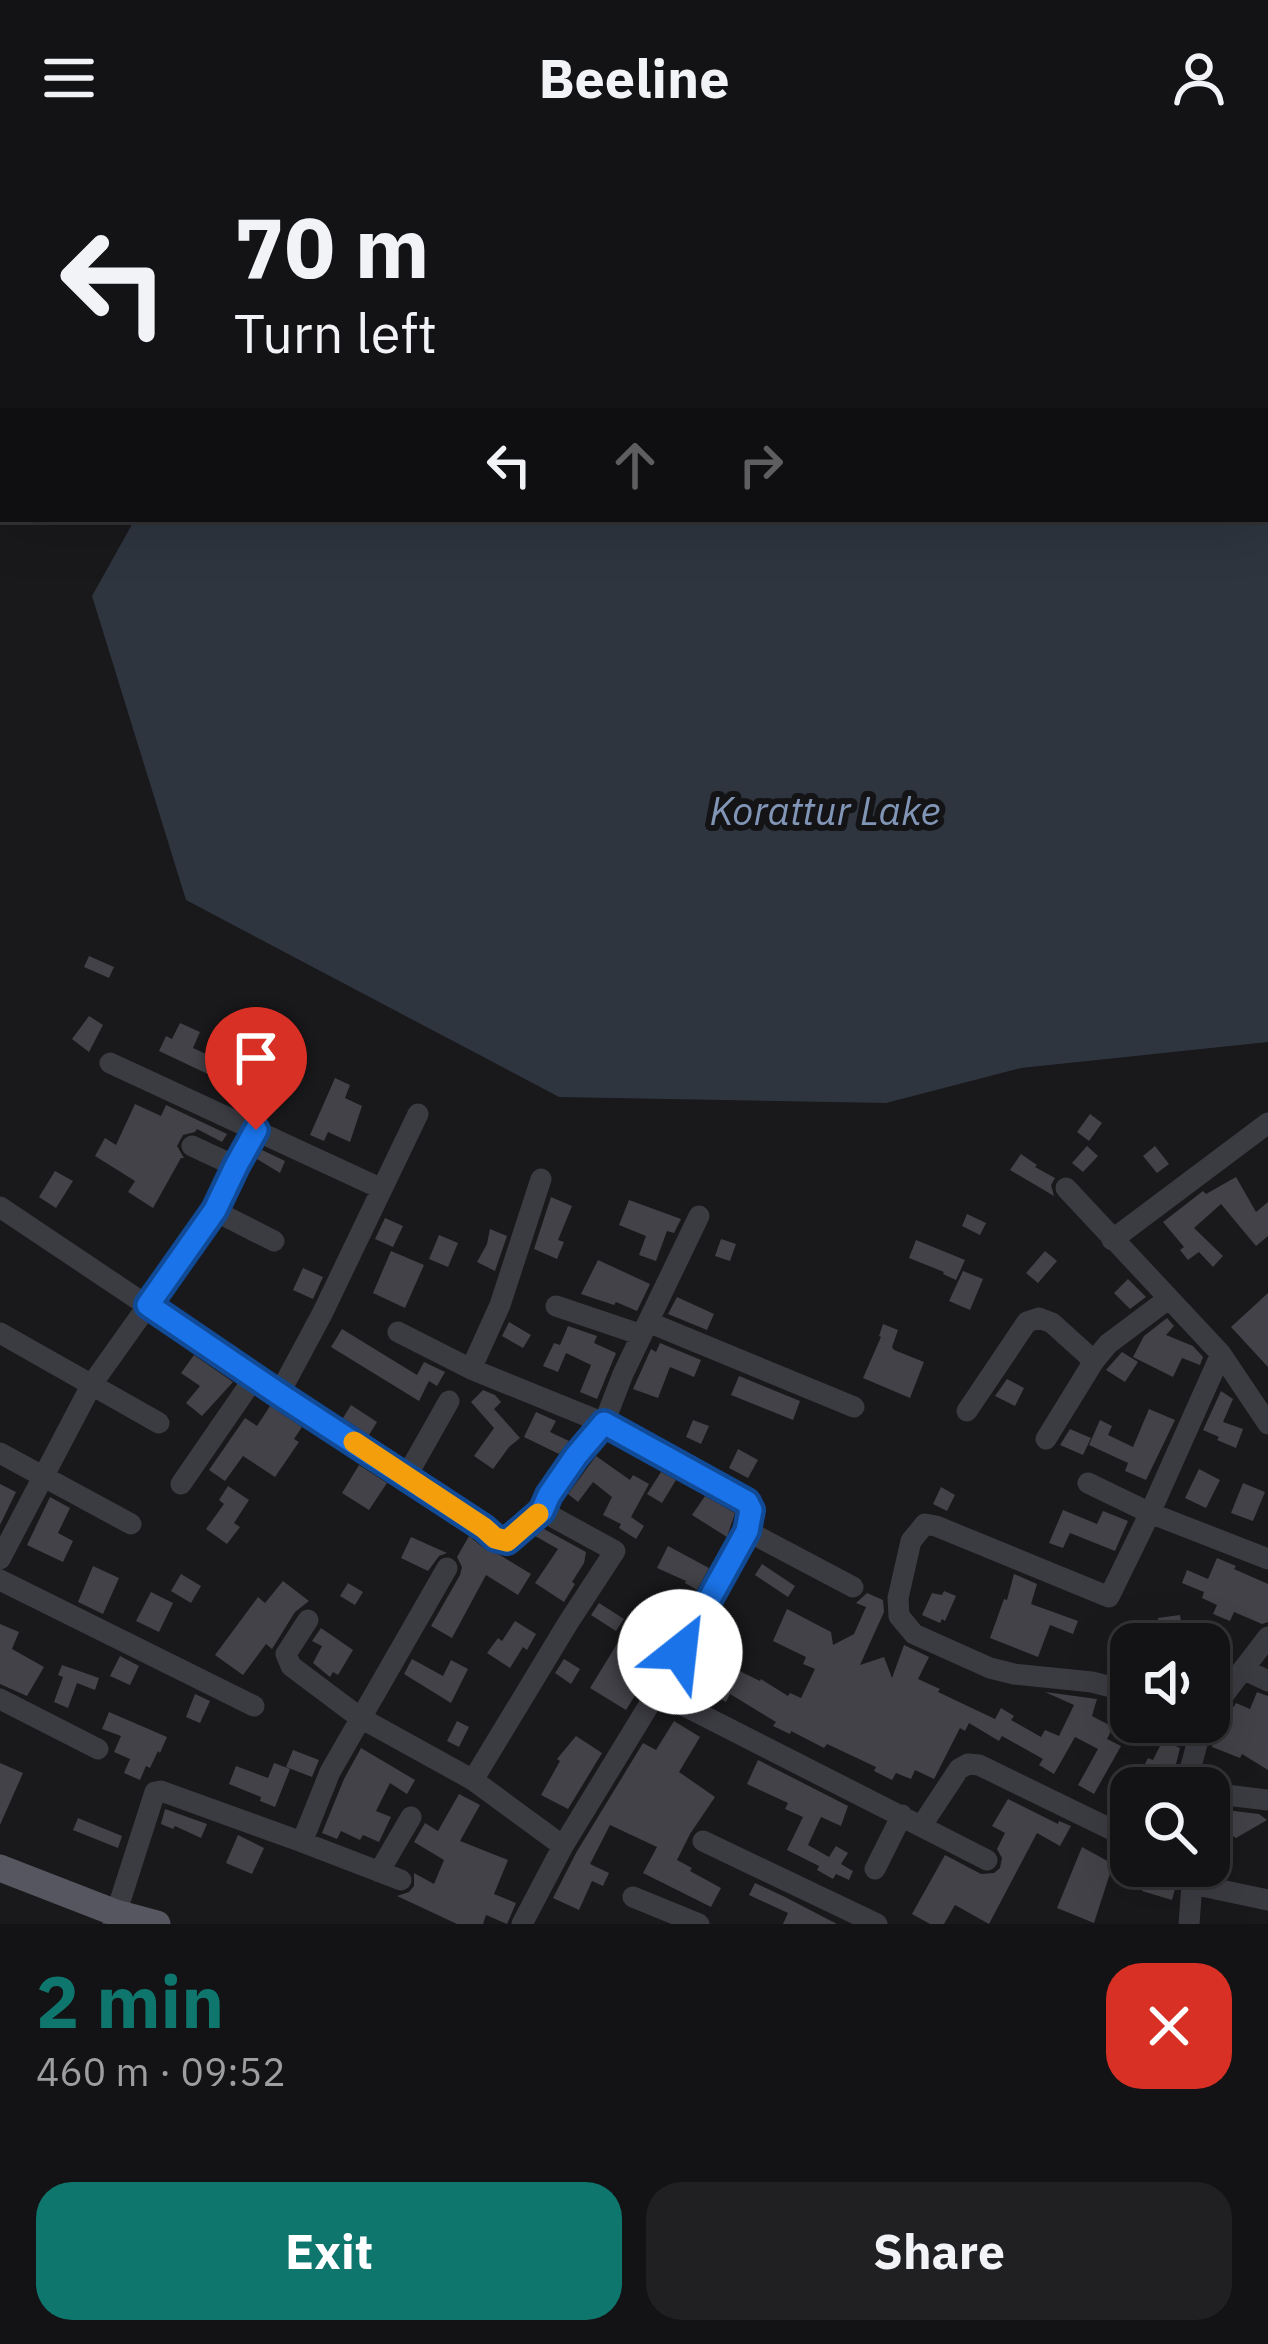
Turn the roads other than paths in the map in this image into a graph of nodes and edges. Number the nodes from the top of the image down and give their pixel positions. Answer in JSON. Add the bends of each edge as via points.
{"nodes":[{"id":1,"x":110,"y":1063,"type":"dead end"},
{"id":2,"x":418,"y":1114,"type":"dead end"},
{"id":3,"x":1268,"y":1123,"type":"edge"},
{"id":4,"x":256,"y":1130,"type":"junction"},
{"id":5,"x":192,"y":1146,"type":"dead end"},
{"id":6,"x":236,"y":1166,"type":"junction"},
{"id":7,"x":541,"y":1179,"type":"dead end"},
{"id":8,"x":1066,"y":1188,"type":"dead end"},
{"id":9,"x":382,"y":1189,"type":"junction"},
{"id":10,"x":0,"y":1207,"type":"edge"},
{"id":11,"x":215,"y":1210,"type":"junction"},
{"id":12,"x":699,"y":1216,"type":"dead end"},
{"id":13,"x":1112,"y":1240,"type":"junction"},
{"id":14,"x":274,"y":1241,"type":"dead end"},
{"id":15,"x":1168,"y":1299,"type":"junction"},
{"id":16,"x":148,"y":1305,"type":"junction"},
{"id":17,"x":556,"y":1306,"type":"dead end"},
{"id":18,"x":645,"y":1329,"type":"junction"},
{"id":19,"x":398,"y":1332,"type":"dead end"},
{"id":20,"x":0,"y":1333,"type":"edge"},
{"id":21,"x":1221,"y":1354,"type":"junction"},
{"id":22,"x":1094,"y":1360,"type":"junction"},
{"id":23,"x":471,"y":1369,"type":"junction"},
{"id":24,"x":254,"y":1378,"type":"junction"},
{"id":25,"x":92,"y":1384,"type":"junction"},
{"id":26,"x":279,"y":1394,"type":"junction"},
{"id":27,"x":449,"y":1401,"type":"dead end"},
{"id":28,"x":854,"y":1407,"type":"dead end"},
{"id":29,"x":967,"y":1412,"type":"dead end"},
{"id":30,"x":159,"y":1423,"type":"dead end"},
{"id":31,"x":604,"y":1423,"type":"junction"},
{"id":32,"x":1268,"y":1424,"type":"edge"},
{"id":33,"x":1046,"y":1439,"type":"dead end"},
{"id":34,"x":0,"y":1453,"type":"edge"},
{"id":35,"x":41,"y":1477,"type":"junction"},
{"id":36,"x":406,"y":1477,"type":"junction"},
{"id":37,"x":1088,"y":1483,"type":"dead end"},
{"id":38,"x":181,"y":1484,"type":"dead end"},
{"id":39,"x":542,"y":1511,"type":"junction"},
{"id":40,"x":1150,"y":1513,"type":"junction"},
{"id":41,"x":130,"y":1524,"type":"dead end"},
{"id":42,"x":747,"y":1531,"type":"junction"},
{"id":43,"x":0,"y":1559,"type":"edge"},
{"id":44,"x":1268,"y":1559,"type":"edge"},
{"id":45,"x":446,"y":1568,"type":"dead end"},
{"id":46,"x":0,"y":1580,"type":"edge"},
{"id":47,"x":853,"y":1587,"type":"dead end"},
{"id":48,"x":308,"y":1620,"type":"dead end"},
{"id":49,"x":1268,"y":1637,"type":"edge"},
{"id":50,"x":1243,"y":1669,"type":"junction"},
{"id":51,"x":1268,"y":1681,"type":"edge"},
{"id":52,"x":1110,"y":1686,"type":"edge"},
{"id":53,"x":1230,"y":1686,"type":"edge"},
{"id":54,"x":657,"y":1692,"type":"junction"},
{"id":55,"x":0,"y":1699,"type":"edge"},
{"id":56,"x":254,"y":1706,"type":"dead end"},
{"id":57,"x":359,"y":1718,"type":"junction"},
{"id":58,"x":98,"y":1749,"type":"dead end"},
{"id":59,"x":473,"y":1780,"type":"junction"},
{"id":60,"x":1230,"y":1795,"type":"edge"},
{"id":61,"x":1268,"y":1801,"type":"edge"},
{"id":62,"x":411,"y":1817,"type":"dead end"},
{"id":63,"x":912,"y":1820,"type":"junction"},
{"id":64,"x":1110,"y":1829,"type":"edge"},
{"id":65,"x":703,"y":1841,"type":"dead end"},
{"id":66,"x":302,"y":1842,"type":"junction"},
{"id":67,"x":563,"y":1846,"type":"junction"},
{"id":68,"x":987,"y":1860,"type":"dead end"},
{"id":69,"x":0,"y":1868,"type":"edge"},
{"id":70,"x":875,"y":1869,"type":"dead end"},
{"id":71,"x":379,"y":1872,"type":"junction"},
{"id":72,"x":401,"y":1880,"type":"dead end"},
{"id":73,"x":1188,"y":1887,"type":"edge"},
{"id":74,"x":1226,"y":1887,"type":"edge"},
{"id":75,"x":633,"y":1897,"type":"dead end"},
{"id":76,"x":1268,"y":1900,"type":"edge"},
{"id":77,"x":115,"y":1919,"type":"edge"},
{"id":78,"x":694,"y":1923,"type":"edge"},
{"id":79,"x":157,"y":1924,"type":"edge"},
{"id":80,"x":522,"y":1924,"type":"edge"},
{"id":81,"x":877,"y":1924,"type":"edge"},
{"id":82,"x":1189,"y":1924,"type":"edge"}],
"edges":[{"from":1,"to":4,"type":"street"},
{"from":2,"to":9,"type":"street"},
{"from":3,"to":13,"type":"street"},
{"from":4,"to":6,"type":"street"},
{"from":4,"to":9,"type":"street"},
{"from":5,"to":6,"type":"street"},
{"from":6,"to":11,"type":"street"},
{"from":7,"to":23,"type":"street"},
{"from":8,"to":13,"type":"street"},
{"from":9,"to":26,"type":"street"},
{"from":10,"to":16,"type":"street"},
{"from":11,"to":14,"type":"street"},
{"from":11,"to":16,"type":"street"},
{"from":12,"to":18,"type":"street"},
{"from":13,"to":15,"type":"street"},
{"from":15,"to":21,"type":"street"},
{"from":15,"to":22,"type":"street"},
{"from":16,"to":24,"type":"street"},
{"from":16,"to":25,"type":"street"},
{"from":17,"to":18,"type":"street"},
{"from":18,"to":28,"type":"street"},
{"from":18,"to":31,"type":"street"},
{"from":19,"to":23,"type":"street"},
{"from":20,"to":25,"type":"street"},
{"from":21,"to":32,"type":"street"},
{"from":21,"to":40,"type":"street"},
{"from":22,"to":29,"type":"street","via":[[1052,1323],[1027,1322]]},
{"from":22,"to":33,"type":"street"},
{"from":23,"to":31,"type":"street"},
{"from":24,"to":26,"type":"street"},
{"from":24,"to":38,"type":"street"},
{"from":25,"to":30,"type":"street"},
{"from":25,"to":35,"type":"street"},
{"from":26,"to":36,"type":"street"},
{"from":27,"to":36,"type":"street"},
{"from":31,"to":39,"type":"street"},
{"from":31,"to":42,"type":"street","via":[[747,1502]]},
{"from":34,"to":35,"type":"street"},
{"from":35,"to":41,"type":"street"},
{"from":35,"to":43,"type":"street"},
{"from":36,"to":39,"type":"street","via":[[495,1538],[507,1541]]},
{"from":37,"to":40,"type":"street"},
{"from":39,"to":59,"type":"street","via":[[615,1551]]},
{"from":40,"to":44,"type":"street"},
{"from":40,"to":52,"type":"street","via":[[1109,1597],[936,1526],[926,1524],[911,1540],[898,1598],[899,1616],[914,1634],[990,1668]]},
{"from":42,"to":47,"type":"street"},
{"from":42,"to":54,"type":"street"},
{"from":45,"to":57,"type":"street"},
{"from":46,"to":56,"type":"street"},
{"from":48,"to":57,"type":"street","via":[[286,1654],[291,1666]]},
{"from":49,"to":50,"type":"street"},
{"from":50,"to":51,"type":"street"},
{"from":50,"to":53,"type":"street"},
{"from":54,"to":63,"type":"street"},
{"from":54,"to":67,"type":"street"},
{"from":55,"to":58,"type":"street"},
{"from":57,"to":59,"type":"street"},
{"from":57,"to":66,"type":"street"},
{"from":59,"to":67,"type":"street"},
{"from":60,"to":61,"type":"street"},
{"from":62,"to":71,"type":"street"},
{"from":63,"to":64,"type":"street","via":[[959,1769],[979,1765]]},
{"from":63,"to":68,"type":"street"},
{"from":63,"to":70,"type":"street"},
{"from":65,"to":81,"type":"street"},
{"from":66,"to":71,"type":"street"},
{"from":66,"to":77,"type":"street","via":[[158,1790]]},
{"from":67,"to":80,"type":"street"},
{"from":69,"to":77,"type":"main road"},
{"from":71,"to":72,"type":"street"},
{"from":73,"to":82,"type":"street"},
{"from":74,"to":76,"type":"street"},
{"from":75,"to":78,"type":"street"},
{"from":77,"to":79,"type":"main road"}]}
